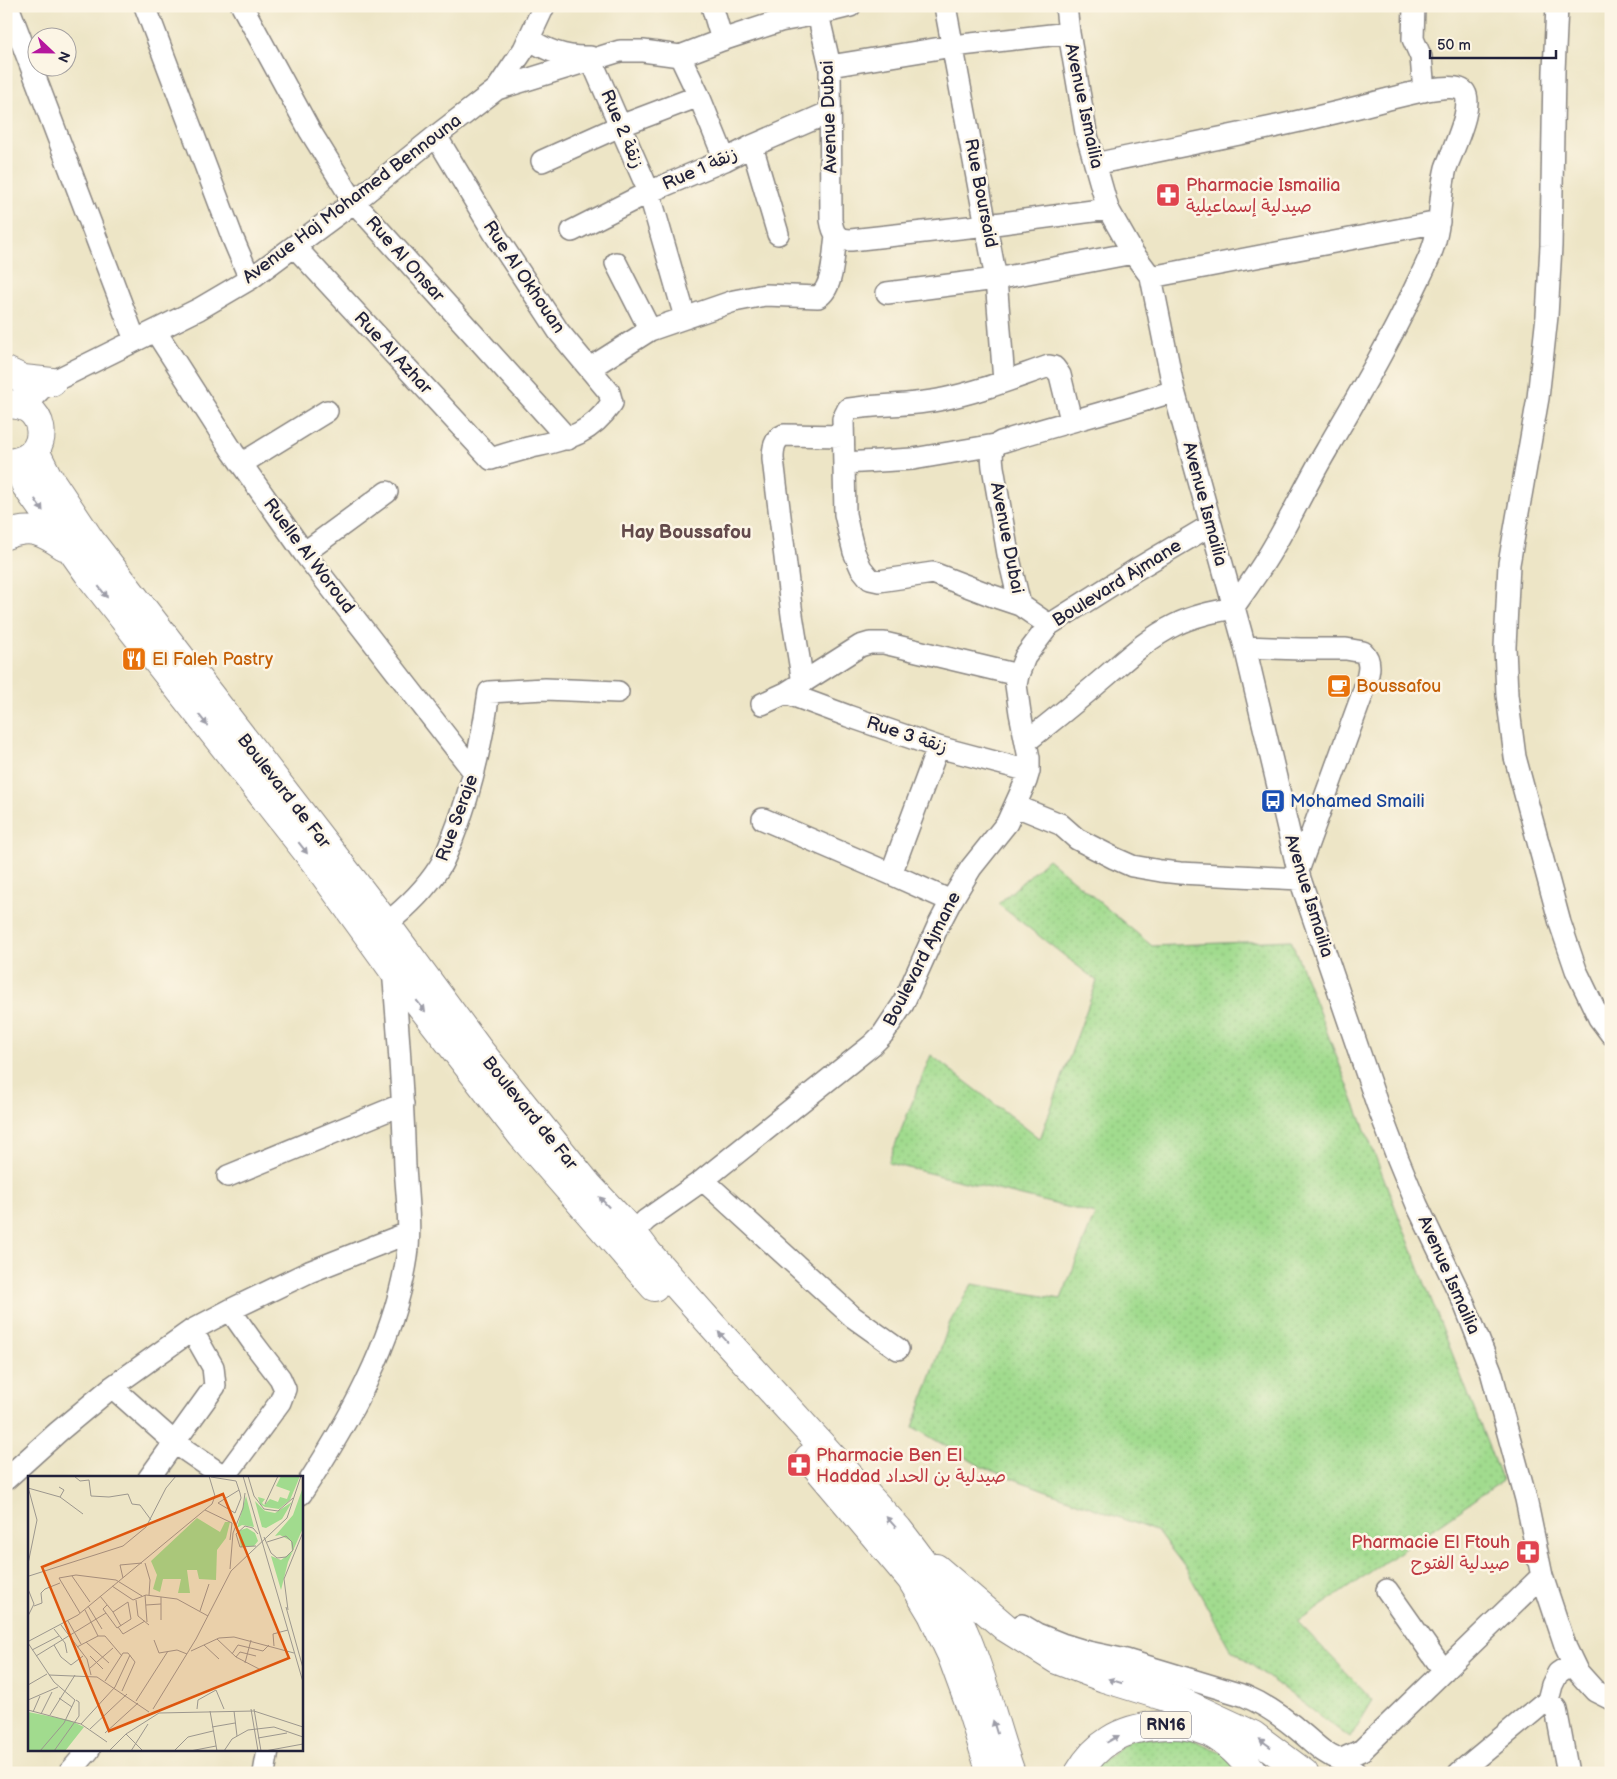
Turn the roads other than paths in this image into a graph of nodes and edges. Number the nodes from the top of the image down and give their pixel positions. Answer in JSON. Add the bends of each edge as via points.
{"nodes":[{"id":1,"x":8,"y":6,"type":"edge"},
{"id":2,"x":145,"y":6,"type":"edge"},
{"id":3,"x":242,"y":6,"type":"edge"},
{"id":4,"x":544,"y":6,"type":"edge"},
{"id":5,"x":712,"y":6,"type":"edge"},
{"id":6,"x":850,"y":6,"type":"edge"},
{"id":7,"x":945,"y":6,"type":"edge"},
{"id":8,"x":1066,"y":6,"type":"edge"},
{"id":9,"x":1414,"y":6,"type":"edge"},
{"id":10,"x":1557,"y":6,"type":"edge"},
{"id":11,"x":779,"y":14,"type":"edge"},
{"id":12,"x":818,"y":14,"type":"junction"},
{"id":13,"x":1069,"y":33,"type":"junction"},
{"id":14,"x":529,"y":39,"type":"junction"},
{"id":15,"x":722,"y":40,"type":"junction"},
{"id":16,"x":953,"y":46,"type":"junction"},
{"id":17,"x":680,"y":56,"type":"junction"},
{"id":18,"x":595,"y":58,"type":"junction"},
{"id":19,"x":830,"y":66,"type":"junction"},
{"id":20,"x":497,"y":89,"type":"junction"},
{"id":21,"x":1424,"y":91,"type":"junction"},
{"id":22,"x":699,"y":96,"type":"junction"},
{"id":23,"x":830,"y":112,"type":"junction"},
{"id":24,"x":620,"y":126,"type":"junction"},
{"id":25,"x":436,"y":136,"type":"junction"},
{"id":26,"x":752,"y":146,"type":"junction"},
{"id":27,"x":725,"y":160,"type":"junction"},
{"id":28,"x":542,"y":161,"type":"dead end"},
{"id":29,"x":1095,"y":164,"type":"junction"},
{"id":30,"x":649,"y":192,"type":"junction"},
{"id":31,"x":354,"y":202,"type":"junction"},
{"id":32,"x":1108,"y":209,"type":"junction"},
{"id":33,"x":1439,"y":222,"type":"junction"},
{"id":34,"x":987,"y":225,"type":"junction"},
{"id":35,"x":833,"y":228,"type":"junction"},
{"id":36,"x":572,"y":231,"type":"dead end"},
{"id":37,"x":778,"y":234,"type":"dead end"},
{"id":38,"x":295,"y":246,"type":"junction"},
{"id":39,"x":1133,"y":254,"type":"junction"},
{"id":40,"x":616,"y":263,"type":"dead end"},
{"id":41,"x":1151,"y":277,"type":"junction"},
{"id":42,"x":250,"y":279,"type":"junction"},
{"id":43,"x":996,"y":279,"type":"junction"},
{"id":44,"x":887,"y":293,"type":"dead end"},
{"id":45,"x":685,"y":317,"type":"junction"},
{"id":46,"x":650,"y":330,"type":"junction"},
{"id":47,"x":156,"y":332,"type":"junction"},
{"id":48,"x":135,"y":340,"type":"junction"},
{"id":49,"x":590,"y":368,"type":"junction"},
{"id":50,"x":6,"y":371,"type":"edge"},
{"id":51,"x":59,"y":379,"type":"junction"},
{"id":52,"x":1004,"y":381,"type":"junction"},
{"id":53,"x":1174,"y":391,"type":"junction"},
{"id":54,"x":18,"y":403,"type":"edge"},
{"id":55,"x":327,"y":411,"type":"dead end"},
{"id":56,"x":1071,"y":420,"type":"junction"},
{"id":57,"x":842,"y":436,"type":"junction"},
{"id":58,"x":568,"y":439,"type":"junction"},
{"id":59,"x":995,"y":445,"type":"junction"},
{"id":60,"x":14,"y":462,"type":"edge"},
{"id":61,"x":844,"y":463,"type":"junction"},
{"id":62,"x":241,"y":464,"type":"junction"},
{"id":63,"x":387,"y":492,"type":"dead end"},
{"id":64,"x":1211,"y":525,"type":"junction"},
{"id":65,"x":6,"y":535,"type":"edge"},
{"id":66,"x":74,"y":553,"type":"junction"},
{"id":67,"x":304,"y":553,"type":"junction"},
{"id":68,"x":1020,"y":605,"type":"junction"},
{"id":69,"x":1233,"y":608,"type":"junction"},
{"id":70,"x":1048,"y":626,"type":"junction"},
{"id":71,"x":1245,"y":647,"type":"junction"},
{"id":72,"x":1018,"y":675,"type":"junction"},
{"id":73,"x":795,"y":688,"type":"junction"},
{"id":74,"x":618,"y":692,"type":"dead end"},
{"id":75,"x":762,"y":704,"type":"dead end"},
{"id":76,"x":1027,"y":741,"type":"junction"},
{"id":77,"x":938,"y":746,"type":"junction"},
{"id":78,"x":1029,"y":771,"type":"junction"},
{"id":79,"x":474,"y":772,"type":"junction"},
{"id":80,"x":1016,"y":806,"type":"junction"},
{"id":81,"x":763,"y":819,"type":"dead end"},
{"id":82,"x":892,"y":874,"type":"junction"},
{"id":83,"x":1299,"y":875,"type":"junction"},
{"id":84,"x":951,"y":901,"type":"junction"},
{"id":85,"x":386,"y":924,"type":"junction"},
{"id":86,"x":393,"y":970,"type":"junction"},
{"id":87,"x":1611,"y":1034,"type":"edge"},
{"id":88,"x":403,"y":1104,"type":"junction"},
{"id":89,"x":228,"y":1176,"type":"dead end"},
{"id":90,"x":703,"y":1180,"type":"junction"},
{"id":91,"x":408,"y":1233,"type":"junction"},
{"id":92,"x":632,"y":1233,"type":"junction"},
{"id":93,"x":230,"y":1310,"type":"junction"},
{"id":94,"x":192,"y":1330,"type":"junction"},
{"id":95,"x":898,"y":1349,"type":"dead end"},
{"id":96,"x":112,"y":1386,"type":"junction"},
{"id":97,"x":175,"y":1442,"type":"junction"},
{"id":98,"x":150,"y":1476,"type":"edge"},
{"id":99,"x":224,"y":1476,"type":"edge"},
{"id":100,"x":226,"y":1476,"type":"edge"},
{"id":101,"x":6,"y":1480,"type":"edge"},
{"id":102,"x":302,"y":1492,"type":"edge"},
{"id":103,"x":914,"y":1550,"type":"junction"},
{"id":104,"x":1542,"y":1576,"type":"junction"},
{"id":105,"x":1387,"y":1590,"type":"dead end"},
{"id":106,"x":963,"y":1591,"type":"junction"},
{"id":107,"x":1573,"y":1664,"type":"junction"},
{"id":108,"x":1444,"y":1671,"type":"junction"},
{"id":109,"x":1611,"y":1699,"type":"edge"},
{"id":110,"x":1547,"y":1704,"type":"junction"},
{"id":111,"x":87,"y":1752,"type":"edge"},
{"id":112,"x":268,"y":1752,"type":"edge"},
{"id":113,"x":1348,"y":1766,"type":"edge"},
{"id":114,"x":69,"y":1773,"type":"edge"},
{"id":115,"x":264,"y":1773,"type":"edge"},
{"id":116,"x":991,"y":1773,"type":"edge"},
{"id":117,"x":1011,"y":1773,"type":"edge"},
{"id":118,"x":1079,"y":1773,"type":"edge"},
{"id":119,"x":1254,"y":1773,"type":"edge"},
{"id":120,"x":1304,"y":1773,"type":"edge"},
{"id":121,"x":1459,"y":1773,"type":"edge"},
{"id":122,"x":1568,"y":1773,"type":"edge"}],
"edges":[{"from":1,"to":48,"type":"street"},
{"from":2,"to":42,"type":"street"},
{"from":3,"to":31,"type":"street","name":"Rue Al Onsar","via":[[310,131]]},
{"from":4,"to":14,"type":"street","name":"Avenue Haj Mohamed Bennouna"},
{"from":5,"to":15,"type":"street"},
{"from":6,"to":12,"type":"street"},
{"from":7,"to":16,"type":"street","name":"Rue Boursaid"},
{"from":8,"to":13,"type":"street","name":"Avenue Ismailia"},
{"from":9,"to":21,"type":"street","via":[[1413,39],[1421,56]]},
{"from":10,"to":87,"type":"street","via":[[1547,316],[1538,398],[1509,564],[1505,647],[1507,695],[1515,757],[1560,923],[1576,970],[1599,1018]]},
{"from":11,"to":12,"type":"street"},
{"from":11,"to":15,"type":"street"},
{"from":12,"to":19,"type":"street","name":"Avenue Dubai"},
{"from":13,"to":16,"type":"street"},
{"from":13,"to":29,"type":"street","name":"Avenue Ismailia","via":[[1086,132]]},
{"from":14,"to":18,"type":"street","via":[[560,54]]},
{"from":14,"to":20,"type":"street","name":"Avenue Haj Mohamed Bennouna","via":[[516,64]]},
{"from":15,"to":17,"type":"street"},
{"from":16,"to":19,"type":"street"},
{"from":16,"to":34,"type":"street","name":"Rue Boursaid"},
{"from":17,"to":18,"type":"street","via":[[628,50]]},
{"from":17,"to":22,"type":"street"},
{"from":18,"to":20,"type":"street"},
{"from":18,"to":24,"type":"street","name":"Rue 2 زنقة"},
{"from":19,"to":23,"type":"street","name":"Avenue Dubai"},
{"from":20,"to":25,"type":"street","name":"Avenue Haj Mohamed Bennouna"},
{"from":21,"to":29,"type":"street","via":[[1326,116]]},
{"from":21,"to":33,"type":"street","via":[[1459,88],[1468,100],[1446,168]]},
{"from":22,"to":24,"type":"street"},
{"from":22,"to":27,"type":"street"},
{"from":23,"to":26,"type":"street","name":"Rue 1 زنقة"},
{"from":23,"to":35,"type":"street","name":"Avenue Dubai"},
{"from":24,"to":28,"type":"street"},
{"from":24,"to":30,"type":"street","name":"Rue 2 زنقة"},
{"from":25,"to":31,"type":"street","name":"Avenue Haj Mohamed Bennouna"},
{"from":25,"to":49,"type":"street","name":"Rue Al Okhouan","via":[[554,324]]},
{"from":26,"to":27,"type":"street","name":"Rue 1 زنقة"},
{"from":26,"to":37,"type":"street"},
{"from":27,"to":30,"type":"street","name":"Rue 1 زنقة"},
{"from":29,"to":32,"type":"street","name":"Avenue Ismailia"},
{"from":30,"to":36,"type":"street","name":"Rue 1 زنقة"},
{"from":30,"to":45,"type":"street","name":"Rue 2 زنقة"},
{"from":31,"to":38,"type":"street","name":"Avenue Haj Mohamed Bennouna"},
{"from":31,"to":58,"type":"street","name":"Rue Al Onsar"},
{"from":32,"to":34,"type":"street"},
{"from":32,"to":39,"type":"street","name":"Avenue Ismailia"},
{"from":33,"to":41,"type":"street"},
{"from":33,"to":69,"type":"street","via":[[1431,253],[1390,340],[1273,548]]},
{"from":34,"to":35,"type":"street","via":[[850,240],[839,239]]},
{"from":34,"to":43,"type":"street","name":"Rue Boursaid"},
{"from":35,"to":45,"type":"street","via":[[829,284],[818,297],[765,295]]},
{"from":38,"to":42,"type":"street","name":"Avenue Haj Mohamed Bennouna"},
{"from":38,"to":58,"type":"street","name":"Rue Al Azhar","via":[[491,459]]},
{"from":39,"to":41,"type":"street","name":"Avenue Ismailia"},
{"from":39,"to":43,"type":"street"},
{"from":40,"to":46,"type":"street"},
{"from":41,"to":53,"type":"street","name":"Avenue Ismailia"},
{"from":42,"to":47,"type":"street","name":"Avenue Haj Mohamed Bennouna"},
{"from":43,"to":44,"type":"street"},
{"from":43,"to":52,"type":"street","name":"Rue Boursaid"},
{"from":45,"to":46,"type":"street"},
{"from":46,"to":49,"type":"street"},
{"from":47,"to":48,"type":"street","name":"Avenue Haj Mohamed Bennouna"},
{"from":47,"to":62,"type":"street","name":"Ruelle Al Woroud"},
{"from":48,"to":51,"type":"street","name":"Avenue Haj Mohamed Bennouna"},
{"from":49,"to":58,"type":"street","name":"Rue Al Okhouan","via":[[605,386],[612,404],[592,426]]},
{"from":50,"to":51,"type":"main road","via":[[23,379]]},
{"from":51,"to":54,"type":"street","name":"Avenue Haj Mohamed Bennouna"},
{"from":52,"to":56,"type":"street","via":[[1054,367],[1060,375]]},
{"from":52,"to":57,"type":"street","via":[[942,399],[848,409]]},
{"from":53,"to":56,"type":"street"},
{"from":53,"to":64,"type":"street","name":"Avenue Ismailia"},
{"from":54,"to":60,"type":"main road","via":[[41,437]]},
{"from":55,"to":62,"type":"street"},
{"from":56,"to":59,"type":"street"},
{"from":57,"to":61,"type":"street"},
{"from":57,"to":73,"type":"street","via":[[784,435],[777,440],[773,450],[792,615]]},
{"from":59,"to":61,"type":"street","via":[[913,459]]},
{"from":59,"to":68,"type":"street","name":"Avenue Dubai","via":[[993,467]]},
{"from":60,"to":66,"type":"main road","name":"Boulevard de Far","one_way":true,"via":[[26,486]]},
{"from":60,"to":85,"type":"main road","name":"Boulevard de Far","via":[[47,475],[91,541]]},
{"from":61,"to":68,"type":"street","via":[[845,514],[849,532],[861,568],[870,579],[879,581],[933,573]]},
{"from":62,"to":67,"type":"street","name":"Ruelle Al Woroud"},
{"from":63,"to":67,"type":"street"},
{"from":64,"to":69,"type":"street","name":"Avenue Ismailia"},
{"from":64,"to":70,"type":"street","name":"Boulevard Ajmane"},
{"from":65,"to":66,"type":"main road","via":[[35,530]]},
{"from":66,"to":86,"type":"main road","name":"Boulevard de Far","one_way":true,"via":[[315,862]]},
{"from":67,"to":79,"type":"street","name":"Ruelle Al Woroud"},
{"from":68,"to":70,"type":"street","name":"Avenue Dubai"},
{"from":69,"to":71,"type":"street","name":"Avenue Ismailia"},
{"from":69,"to":76,"type":"street","via":[[1172,626],[1125,660]]},
{"from":70,"to":72,"type":"street","name":"Boulevard Ajmane","via":[[1024,657]]},
{"from":71,"to":83,"type":"street","name":"Avenue Ismailia"},
{"from":71,"to":83,"type":"street","via":[[1346,649],[1363,652],[1369,661],[1364,690]]},
{"from":72,"to":73,"type":"street","via":[[876,643],[860,646]]},
{"from":72,"to":76,"type":"street","name":"Boulevard Ajmane","via":[[1017,693]]},
{"from":73,"to":75,"type":"street"},
{"from":73,"to":77,"type":"street","name":"Rue 3 زنقة","via":[[848,716]]},
{"from":74,"to":79,"type":"street","name":"Rue Seraje","via":[[545,689],[489,692]]},
{"from":76,"to":78,"type":"street","name":"Boulevard Ajmane"},
{"from":77,"to":78,"type":"street","name":"Rue 3 زنقة"},
{"from":77,"to":82,"type":"street"},
{"from":78,"to":80,"type":"street","name":"Boulevard Ajmane"},
{"from":79,"to":85,"type":"street","name":"Rue Seraje","via":[[458,826],[440,867],[419,894]]},
{"from":80,"to":83,"type":"street","via":[[1060,824],[1095,850],[1132,866],[1180,873]]},
{"from":80,"to":84,"type":"street","name":"Boulevard Ajmane"},
{"from":81,"to":82,"type":"street"},
{"from":82,"to":84,"type":"street"},
{"from":83,"to":104,"type":"street","name":"Avenue Ismailia","via":[[1398,1159],[1464,1303],[1491,1371],[1526,1499]]},
{"from":84,"to":90,"type":"street","name":"Boulevard Ajmane","via":[[902,1004],[883,1034]]},
{"from":92,"to":85,"type":"main road","name":"Boulevard de Far","one_way":true,"via":[[588,1185],[479,1050]]},
{"from":86,"to":88,"type":"street"},
{"from":86,"to":116,"type":"main road","name":"Boulevard de Far","one_way":true,"via":[[522,1136],[632,1264],[805,1452],[911,1579],[951,1654]]},
{"from":88,"to":89,"type":"street"},
{"from":88,"to":91,"type":"street"},
{"from":90,"to":92,"type":"street","name":"Boulevard Ajmane"},
{"from":90,"to":95,"type":"street","via":[[854,1317]]},
{"from":91,"to":93,"type":"street","via":[[309,1272]]},
{"from":91,"to":102,"type":"street","via":[[399,1294],[368,1380],[332,1447]]},
{"from":103,"to":92,"type":"main road","name":"Boulevard de Far","one_way":true},
{"from":93,"to":94,"type":"street"},
{"from":93,"to":100,"type":"street","via":[[285,1389],[280,1402]]},
{"from":94,"to":96,"type":"street"},
{"from":94,"to":97,"type":"street","via":[[213,1367],[216,1382]]},
{"from":96,"to":97,"type":"street"},
{"from":96,"to":101,"type":"street"},
{"from":97,"to":98,"type":"street"},
{"from":97,"to":99,"type":"street"},
{"from":103,"to":106,"type":"main road"},
{"from":117,"to":103,"type":"main road","name":"Boulevard de Far","one_way":true,"via":[[964,1631],[936,1580]]},
{"from":104,"to":107,"type":"street","name":"Avenue Ismailia"},
{"from":104,"to":108,"type":"street"},
{"from":105,"to":108,"type":"street"},
{"from":106,"to":113,"type":"street","via":[[1037,1634],[1062,1644],[1126,1660],[1259,1702],[1331,1757]]},
{"from":120,"to":106,"type":"main road","one_way":true,"via":[[1253,1735],[1182,1702],[1057,1660],[1006,1628]]},
{"from":107,"to":109,"type":"street","name":"Avenue Ismailia","via":[[1595,1691]]},
{"from":107,"to":110,"type":"street","via":[[1558,1673]]},
{"from":108,"to":113,"type":"street"},
{"from":110,"to":121,"type":"street","via":[[1541,1705]]},
{"from":110,"to":122,"type":"street","via":[[1556,1709]]},
{"from":111,"to":114,"type":"street"},
{"from":112,"to":115,"type":"street"},
{"from":118,"to":119,"type":"main road","number":"RN16","one_way":true,"via":[[1088,1758],[1111,1739],[1159,1725],[1207,1732],[1236,1750]]}]}
